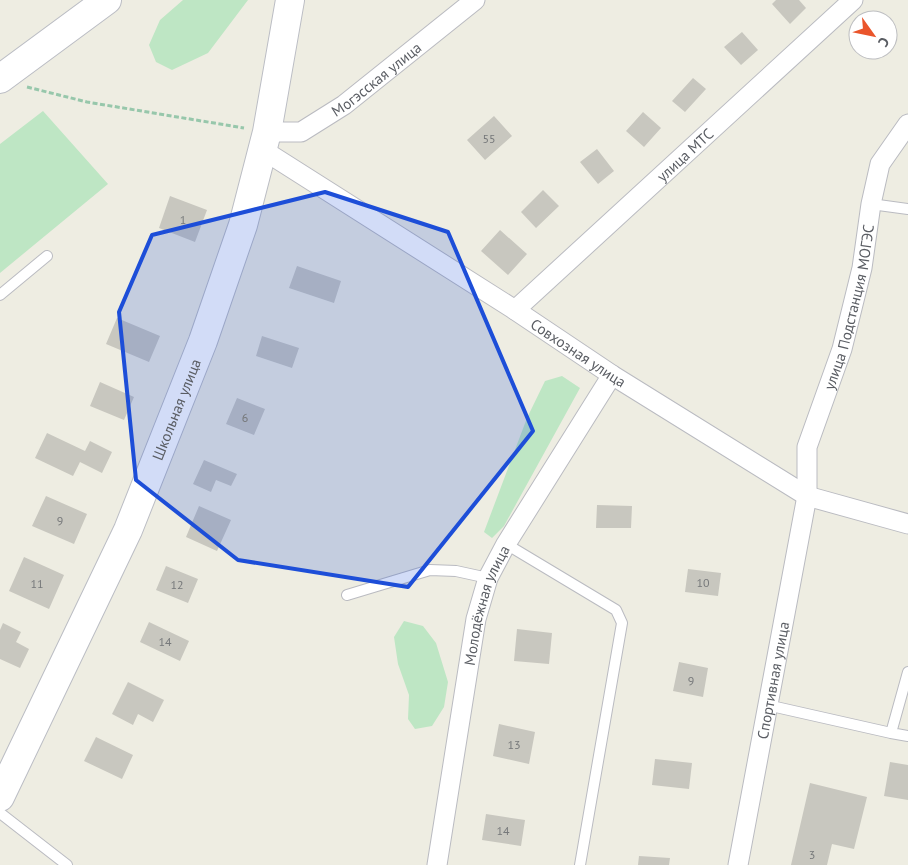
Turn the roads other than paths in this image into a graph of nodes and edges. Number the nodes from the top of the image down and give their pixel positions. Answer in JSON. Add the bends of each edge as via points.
{"nodes":[{"id":1,"x":107,"y":0,"type":"edge"},
{"id":2,"x":290,"y":0,"type":"edge"},
{"id":3,"x":475,"y":0,"type":"edge"},
{"id":4,"x":853,"y":0,"type":"edge"},
{"id":5,"x":10,"y":82,"type":"edge"},
{"id":6,"x":908,"y":124,"type":"edge"},
{"id":7,"x":265,"y":141,"type":"junction"},
{"id":8,"x":871,"y":204,"type":"junction"},
{"id":9,"x":908,"y":209,"type":"edge"},
{"id":10,"x":47,"y":256,"type":"dead end"},
{"id":11,"x":0,"y":295,"type":"edge"},
{"id":12,"x":515,"y":310,"type":"junction"},
{"id":13,"x":612,"y":375,"type":"junction"},
{"id":14,"x":807,"y":496,"type":"junction"},
{"id":15,"x":908,"y":524,"type":"edge"},
{"id":16,"x":506,"y":544,"type":"junction"},
{"id":17,"x":488,"y":578,"type":"junction"},
{"id":18,"x":347,"y":595,"type":"dead end"},
{"id":19,"x":908,"y":672,"type":"edge"},
{"id":20,"x":768,"y":705,"type":"junction"},
{"id":21,"x":891,"y":733,"type":"junction"},
{"id":22,"x":908,"y":736,"type":"edge"},
{"id":23,"x":0,"y":797,"type":"edge"},
{"id":24,"x":0,"y":813,"type":"edge"},
{"id":25,"x":67,"y":865,"type":"edge"},
{"id":26,"x":438,"y":865,"type":"edge"},
{"id":27,"x":580,"y":865,"type":"edge"},
{"id":28,"x":738,"y":865,"type":"edge"}],
"edges":[{"from":1,"to":5,"type":"street"},
{"from":2,"to":7,"type":"street","name":"Школьная улица"},
{"from":3,"to":7,"type":"street","name":"Могэсская улица","via":[[344,105],[301,132]]},
{"from":4,"to":12,"type":"street","name":"улица МТС"},
{"from":6,"to":8,"type":"street","name":"улица Подстанция МОГЭС","via":[[880,164]]},
{"from":7,"to":12,"type":"street","name":"Совхозная улица"},
{"from":7,"to":23,"type":"street","name":"Школьная улица","via":[[243,225],[203,340],[128,530]]},
{"from":8,"to":9,"type":"lane"},
{"from":8,"to":14,"type":"street","name":"улица Подстанция МОГЭС","via":[[862,268],[842,348],[807,448]]},
{"from":10,"to":11,"type":"lane"},
{"from":12,"to":13,"type":"street","name":"Совхозная улица"},
{"from":13,"to":14,"type":"street","name":"Совхозная улица"},
{"from":13,"to":16,"type":"street","name":"Молодёжная улица"},
{"from":14,"to":15,"type":"street","name":"Совхозная улица"},
{"from":14,"to":20,"type":"street","name":"Спортивная улица"},
{"from":16,"to":17,"type":"street","name":"Молодёжная улица"},
{"from":16,"to":27,"type":"lane","via":[[616,610],[622,623]]},
{"from":17,"to":18,"type":"lane","via":[[456,571],[430,570]]},
{"from":17,"to":26,"type":"street","name":"Молодёжная улица","via":[[476,619]]},
{"from":19,"to":21,"type":"lane"},
{"from":20,"to":21,"type":"lane"},
{"from":20,"to":28,"type":"street","name":"Спортивная улица"},
{"from":21,"to":22,"type":"lane"},
{"from":24,"to":25,"type":"lane"}]}
